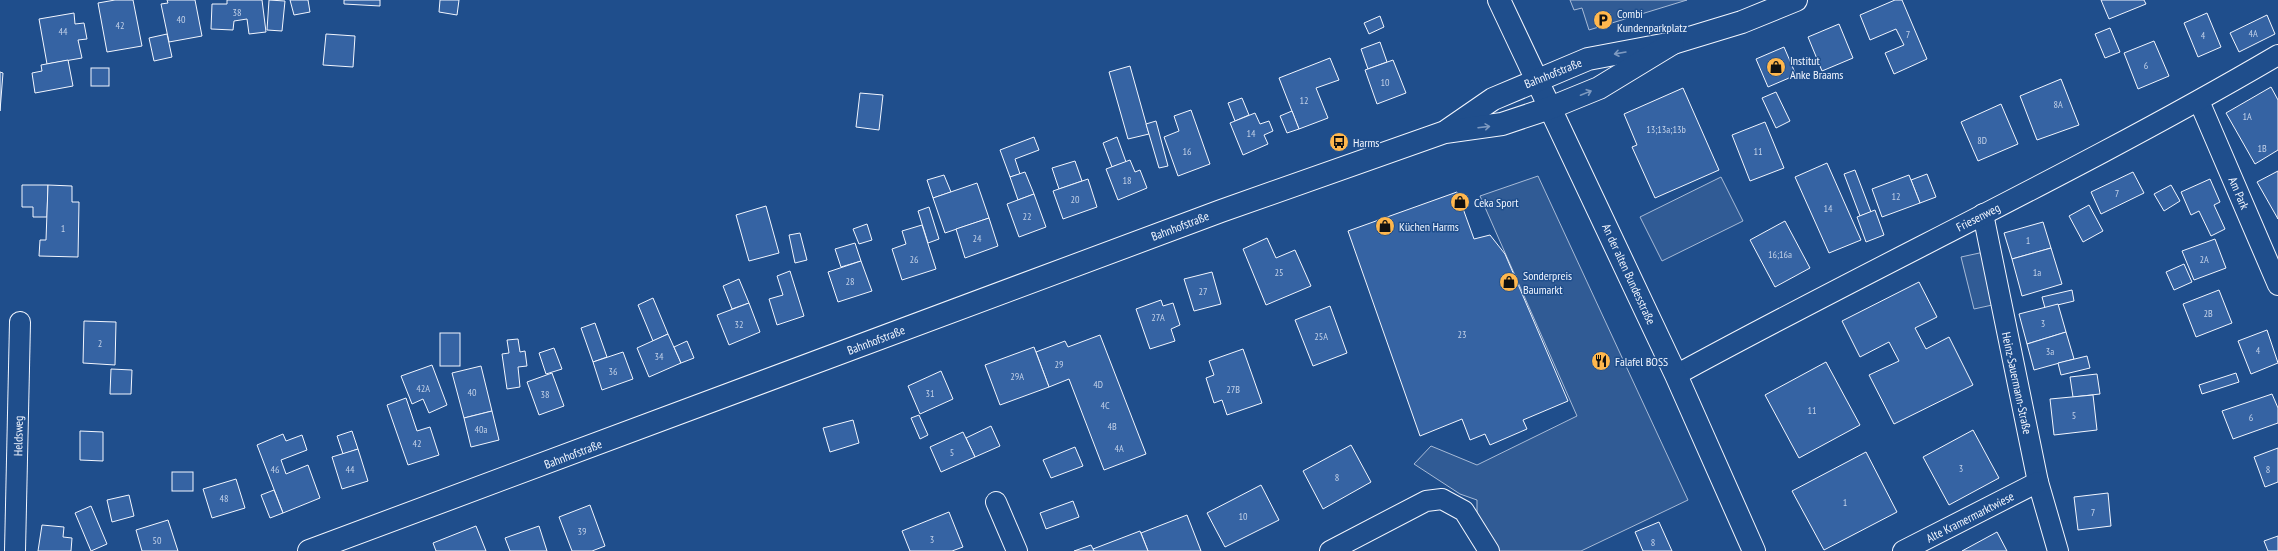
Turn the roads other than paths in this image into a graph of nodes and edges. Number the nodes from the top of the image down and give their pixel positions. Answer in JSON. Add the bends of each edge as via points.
{"nodes":[{"id":1,"x":1499,"y":0,"type":"edge"},
{"id":2,"x":1796,"y":0,"type":"edge"},
{"id":3,"x":1672,"y":43,"type":"junction"},
{"id":4,"x":2278,"y":55,"type":"edge"},
{"id":5,"x":1536,"y":80,"type":"junction"},
{"id":6,"x":2199,"y":101,"type":"junction"},
{"id":7,"x":1550,"y":108,"type":"junction"},
{"id":8,"x":1445,"y":132,"type":"junction"},
{"id":9,"x":1983,"y":214,"type":"junction"},
{"id":10,"x":2278,"y":285,"type":"edge"},
{"id":11,"x":20,"y":322,"type":"dead end"},
{"id":12,"x":1676,"y":375,"type":"junction"},
{"id":13,"x":2038,"y":482,"type":"junction"},
{"id":14,"x":996,"y":502,"type":"dead end"},
{"id":15,"x":15,"y":551,"type":"edge"},
{"id":16,"x":309,"y":551,"type":"edge"},
{"id":17,"x":1016,"y":551,"type":"edge"},
{"id":18,"x":1330,"y":551,"type":"edge"},
{"id":19,"x":1488,"y":551,"type":"edge"},
{"id":20,"x":1754,"y":551,"type":"edge"},
{"id":21,"x":1902,"y":551,"type":"edge"},
{"id":22,"x":2058,"y":551,"type":"edge"}],
"edges":[{"from":1,"to":5,"type":"street","name":"An der alten Bundesstraße"},
{"from":2,"to":3,"type":"street","name":"Bahnhofstraße","via":[[1742,22]]},
{"from":3,"to":5,"type":"street","name":"Bahnhofstraße","one_way":true,"via":[[1588,59]]},
{"from":7,"to":3,"type":"street","name":"Bahnhofstraße","one_way":true,"via":[[1599,88]]},
{"from":4,"to":6,"type":"street","name":"Friesenweg"},
{"from":5,"to":7,"type":"street","name":"An der alten Bundesstraße"},
{"from":5,"to":8,"type":"street","name":"Bahnhofstraße","via":[[1493,99]]},
{"from":6,"to":9,"type":"street","name":"Friesenweg"},
{"from":6,"to":10,"type":"street","name":"Am Park"},
{"from":8,"to":7,"type":"street","name":"Bahnhofstraße","one_way":true,"via":[[1502,124]]},
{"from":7,"to":12,"type":"street","name":"An der alten Bundesstraße"},
{"from":8,"to":16,"type":"street","name":"Bahnhofstraße","via":[[1214,214]]},
{"from":9,"to":12,"type":"street","name":"Friesenweg"},
{"from":9,"to":13,"type":"street","name":"Heinz-Sauermann-Straße"},
{"from":11,"to":15,"type":"street","name":"Heldsweg"},
{"from":12,"to":20,"type":"street","name":"An der alten Bundesstraße"},
{"from":13,"to":21,"type":"street","name":"Alte Kramermarktwiese"},
{"from":13,"to":22,"type":"street","name":"Heinz-Sauermann-Straße"},
{"from":14,"to":17,"type":"street"},
{"from":18,"to":19,"type":"street","via":[[1426,501],[1442,499],[1464,511]]}]}
